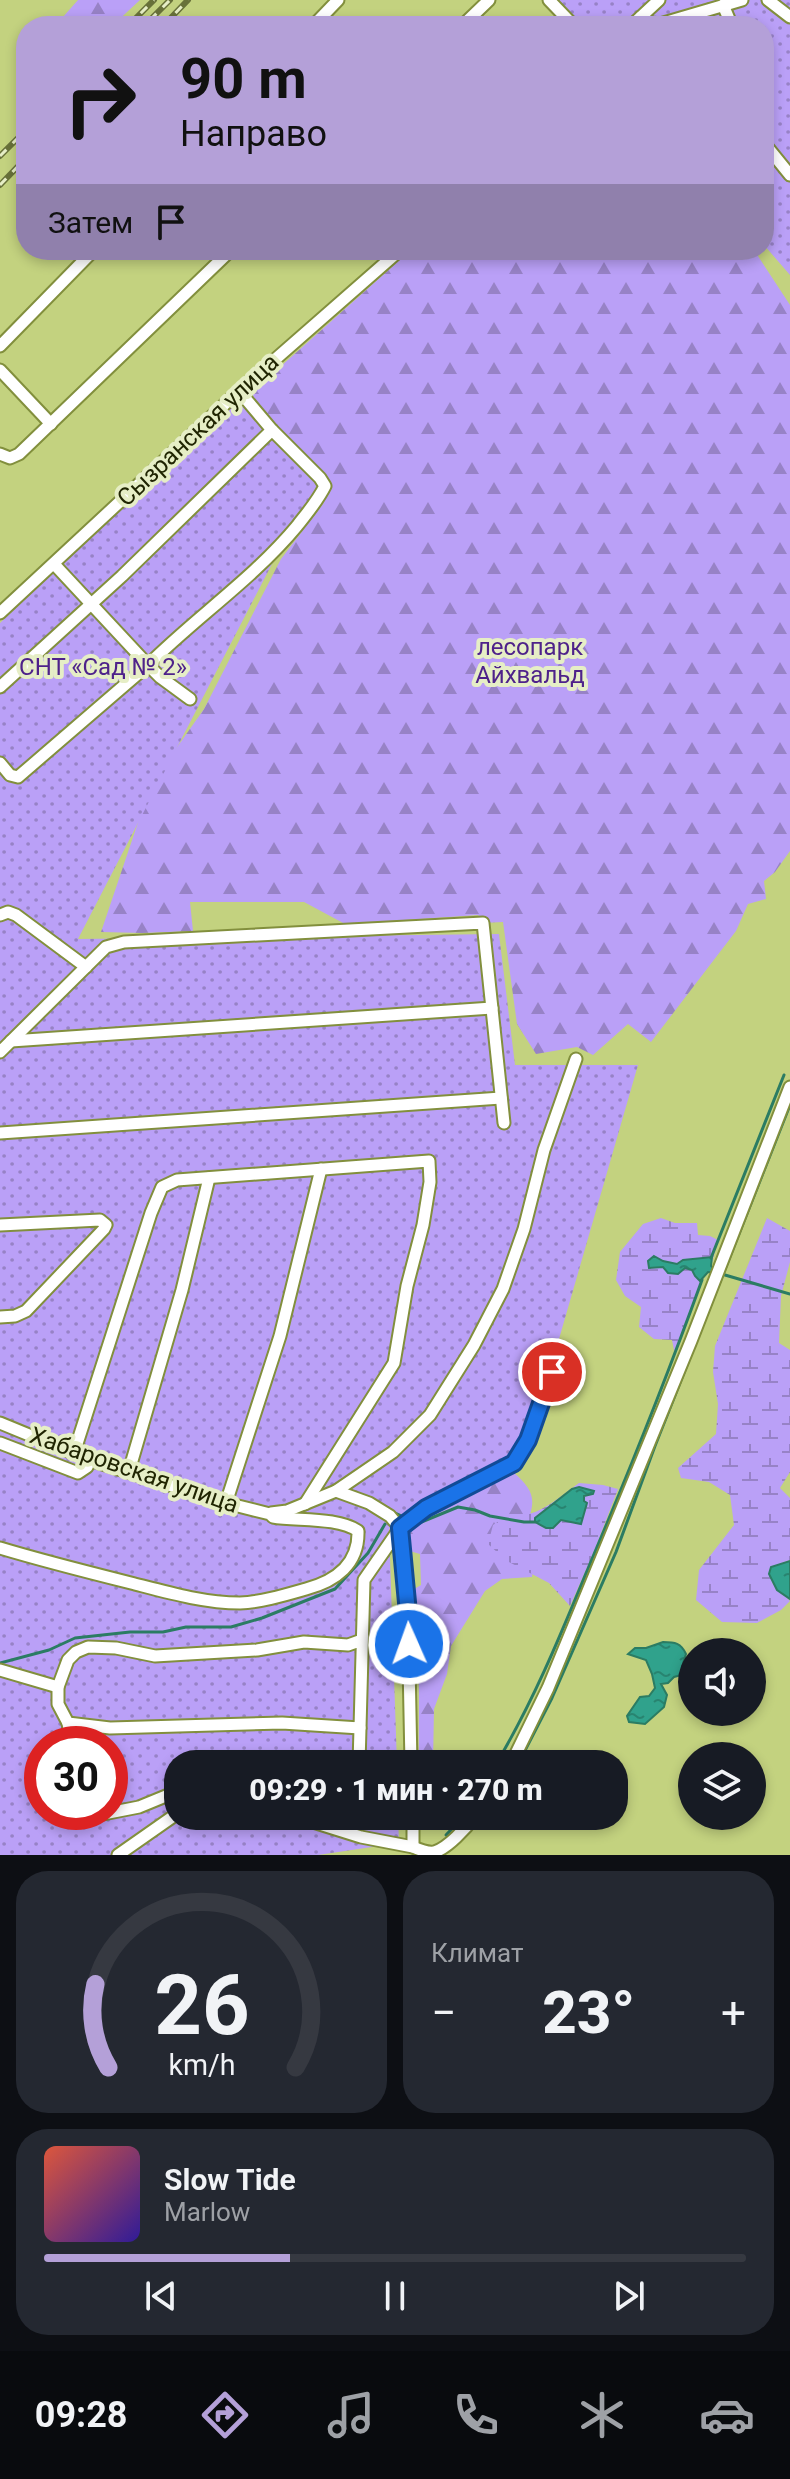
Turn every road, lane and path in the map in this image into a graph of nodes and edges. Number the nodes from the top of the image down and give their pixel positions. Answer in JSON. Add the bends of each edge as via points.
{"nodes":[{"id":1,"x":338,"y":0,"type":"edge"},
{"id":2,"x":489,"y":0,"type":"edge"},
{"id":3,"x":659,"y":0,"type":"edge"},
{"id":4,"x":742,"y":0,"type":"edge"},
{"id":5,"x":768,"y":0,"type":"edge"},
{"id":6,"x":550,"y":1,"type":"edge"},
{"id":7,"x":723,"y":5,"type":"junction"},
{"id":8,"x":323,"y":16,"type":"edge"},
{"id":9,"x":472,"y":16,"type":"edge"},
{"id":10,"x":564,"y":16,"type":"edge"},
{"id":11,"x":642,"y":16,"type":"edge"},
{"id":12,"x":687,"y":16,"type":"edge"},
{"id":13,"x":728,"y":16,"type":"edge"},
{"id":14,"x":790,"y":17,"type":"edge"},
{"id":15,"x":774,"y":155,"type":"edge"},
{"id":16,"x":790,"y":175,"type":"edge"},
{"id":17,"x":84,"y":260,"type":"edge"},
{"id":18,"x":221,"y":260,"type":"edge"},
{"id":19,"x":389,"y":260,"type":"edge"},
{"id":20,"x":0,"y":346,"type":"edge"},
{"id":21,"x":0,"y":370,"type":"edge"},
{"id":22,"x":239,"y":391,"type":"junction"},
{"id":23,"x":51,"y":424,"type":"junction"},
{"id":24,"x":272,"y":430,"type":"junction"},
{"id":25,"x":0,"y":454,"type":"edge"},
{"id":26,"x":54,"y":564,"type":"junction"},
{"id":27,"x":91,"y":603,"type":"junction"},
{"id":28,"x":0,"y":613,"type":"edge"},
{"id":29,"x":148,"y":665,"type":"junction"},
{"id":30,"x":0,"y":687,"type":"edge"},
{"id":31,"x":190,"y":699,"type":"dead end"},
{"id":32,"x":0,"y":763,"type":"edge"},
{"id":33,"x":0,"y":915,"type":"edge"},
{"id":34,"x":86,"y":967,"type":"junction"},
{"id":35,"x":492,"y":1008,"type":"junction"},
{"id":36,"x":11,"y":1041,"type":"junction"},
{"id":37,"x":0,"y":1052,"type":"edge"},
{"id":38,"x":576,"y":1059,"type":"dead end"},
{"id":39,"x":790,"y":1087,"type":"edge"},
{"id":40,"x":501,"y":1098,"type":"junction"},
{"id":41,"x":504,"y":1123,"type":"dead end"},
{"id":42,"x":0,"y":1133,"type":"edge"},
{"id":43,"x":321,"y":1169,"type":"junction"},
{"id":44,"x":209,"y":1178,"type":"junction"},
{"id":45,"x":0,"y":1225,"type":"edge"},
{"id":46,"x":0,"y":1317,"type":"edge"},
{"id":47,"x":552,"y":1372,"type":"dead end"},
{"id":48,"x":0,"y":1423,"type":"edge"},
{"id":49,"x":0,"y":1443,"type":"edge"},
{"id":50,"x":74,"y":1453,"type":"junction"},
{"id":51,"x":90,"y":1460,"type":"junction"},
{"id":52,"x":129,"y":1471,"type":"junction"},
{"id":53,"x":336,"y":1491,"type":"junction"},
{"id":54,"x":226,"y":1503,"type":"junction"},
{"id":55,"x":305,"y":1504,"type":"junction"},
{"id":56,"x":270,"y":1514,"type":"junction"},
{"id":57,"x":400,"y":1528,"type":"junction"},
{"id":58,"x":0,"y":1548,"type":"edge"},
{"id":59,"x":362,"y":1640,"type":"junction"},
{"id":60,"x":0,"y":1670,"type":"edge"},
{"id":61,"x":58,"y":1687,"type":"junction"},
{"id":62,"x":68,"y":1723,"type":"junction"},
{"id":63,"x":68,"y":1726,"type":"edge"},
{"id":64,"x":360,"y":1728,"type":"junction"},
{"id":65,"x":359,"y":1750,"type":"edge"},
{"id":66,"x":411,"y":1750,"type":"edge"},
{"id":67,"x":518,"y":1750,"type":"edge"},
{"id":68,"x":164,"y":1797,"type":"edge"},
{"id":69,"x":128,"y":1809,"type":"edge"},
{"id":70,"x":164,"y":1823,"type":"edge"},
{"id":71,"x":339,"y":1830,"type":"edge"},
{"id":72,"x":413,"y":1830,"type":"edge"},
{"id":73,"x":465,"y":1830,"type":"edge"},
{"id":74,"x":413,"y":1847,"type":"junction"},
{"id":75,"x":118,"y":1855,"type":"edge"}],
"edges":[{"from":1,"to":8,"type":"street"},
{"from":2,"to":9,"type":"street"},
{"from":3,"to":11,"type":"street"},
{"from":4,"to":7,"type":"street"},
{"from":5,"to":14,"type":"street"},
{"from":6,"to":10,"type":"street"},
{"from":7,"to":12,"type":"street"},
{"from":7,"to":13,"type":"street"},
{"from":15,"to":16,"type":"street"},
{"from":17,"to":20,"type":"street"},
{"from":18,"to":23,"type":"street"},
{"from":19,"to":22,"type":"street","name":"Сызранская улица"},
{"from":21,"to":23,"type":"street"},
{"from":22,"to":24,"type":"street"},
{"from":22,"to":26,"type":"street","name":"Сызранская улица"},
{"from":23,"to":25,"type":"street","via":[[19,454]]},
{"from":24,"to":27,"type":"street"},
{"from":24,"to":29,"type":"street","via":[[320,478],[325,486],[318,501],[264,561]]},
{"from":26,"to":27,"type":"street"},
{"from":26,"to":28,"type":"street","name":"Сызранская улица"},
{"from":27,"to":29,"type":"street"},
{"from":27,"to":30,"type":"street"},
{"from":29,"to":31,"type":"street"},
{"from":29,"to":32,"type":"street","via":[[18,777]]},
{"from":33,"to":34,"type":"street","via":[[16,915]]},
{"from":34,"to":35,"type":"street","via":[[106,947],[124,942],[483,923]]},
{"from":34,"to":36,"type":"street"},
{"from":35,"to":36,"type":"street"},
{"from":35,"to":40,"type":"street"},
{"from":36,"to":37,"type":"street"},
{"from":38,"to":53,"type":"street","via":[[503,1289],[474,1345],[430,1415],[393,1452]]},
{"from":39,"to":67,"type":"street","via":[[685,1356]]},
{"from":40,"to":41,"type":"street"},
{"from":40,"to":42,"type":"street"},
{"from":43,"to":44,"type":"street"},
{"from":43,"to":54,"type":"street","via":[[280,1336]]},
{"from":43,"to":55,"type":"street","via":[[429,1161],[430,1182],[394,1363]]},
{"from":44,"to":50,"type":"street","via":[[177,1180],[162,1187]]},
{"from":44,"to":52,"type":"street"},
{"from":45,"to":46,"type":"street","via":[[100,1220],[106,1225],[26,1311]]},
{"from":47,"to":57,"type":"street","via":[[528,1440],[514,1463],[426,1508]]},
{"from":48,"to":50,"type":"street","name":"Хабаровская улица"},
{"from":49,"to":51,"type":"street","via":[[78,1473]]},
{"from":50,"to":51,"type":"street","name":"Хабаровская улица"},
{"from":51,"to":52,"type":"street","name":"Хабаровская улица"},
{"from":52,"to":54,"type":"street","name":"Хабаровская улица"},
{"from":53,"to":55,"type":"street"},
{"from":53,"to":57,"type":"street","via":[[369,1503]]},
{"from":54,"to":56,"type":"street","name":"Хабаровская улица"},
{"from":55,"to":56,"type":"street"},
{"from":56,"to":58,"type":"street","name":"Хабаровская улица","via":[[353,1527],[359,1543],[352,1562],[319,1586],[239,1603],[177,1595]]},
{"from":57,"to":59,"type":"street","via":[[364,1580]]},
{"from":57,"to":66,"type":"street"},
{"from":59,"to":61,"type":"street","via":[[155,1656],[88,1647],[68,1660]]},
{"from":59,"to":64,"type":"street"},
{"from":60,"to":61,"type":"street"},
{"from":61,"to":62,"type":"street","via":[[58,1704]]},
{"from":62,"to":63,"type":"street"},
{"from":62,"to":64,"type":"street","via":[[110,1728],[282,1723]]},
{"from":64,"to":65,"type":"street"},
{"from":68,"to":69,"type":"street"},
{"from":70,"to":75,"type":"street"},
{"from":71,"to":74,"type":"street"},
{"from":72,"to":74,"type":"street"},
{"from":73,"to":74,"type":"street","via":[[436,1852]]}]}
